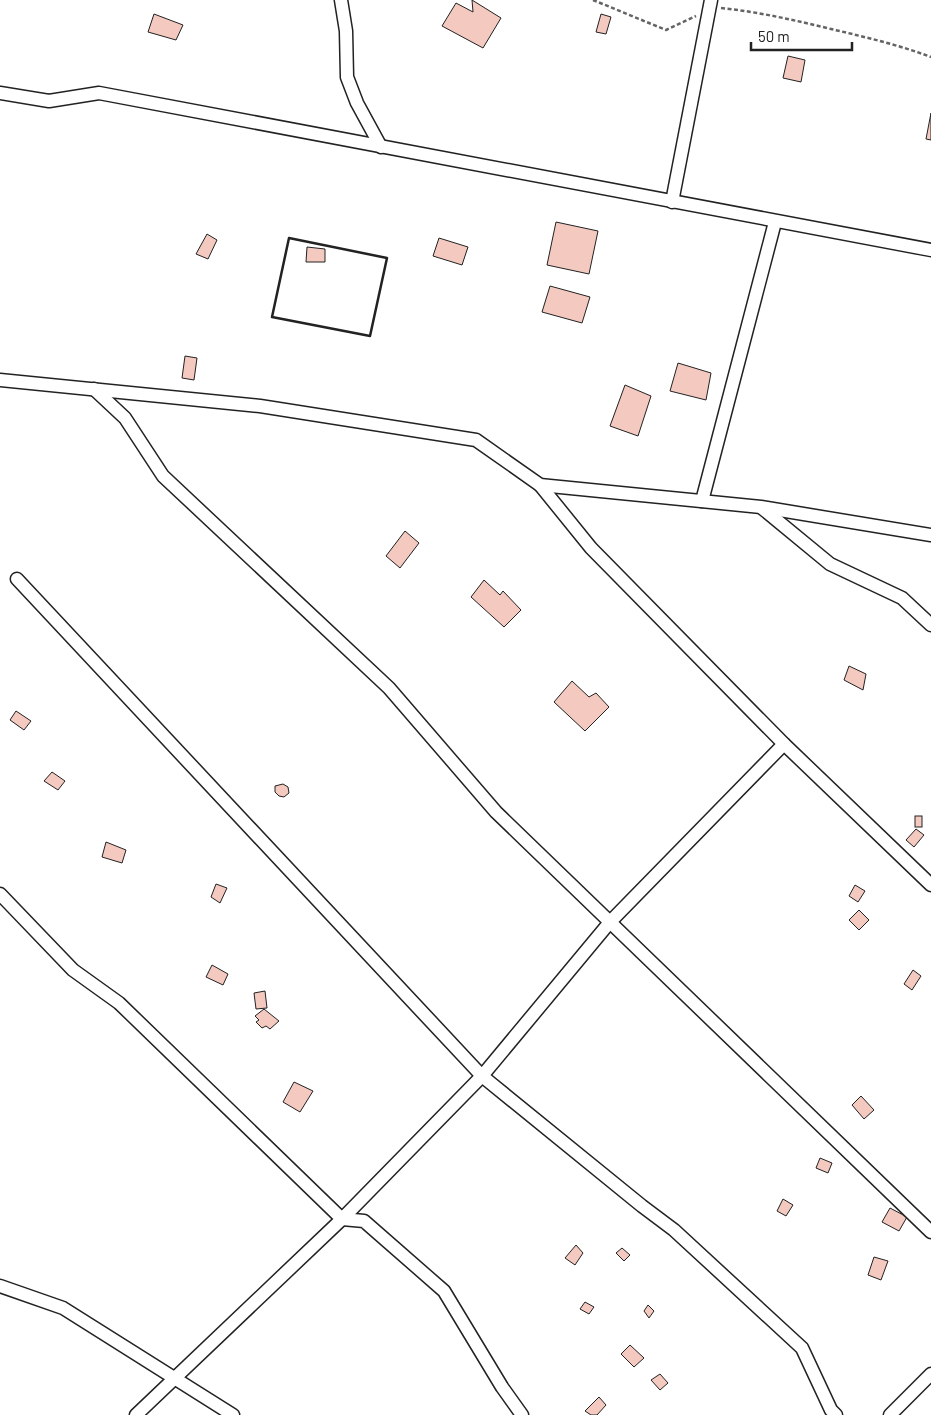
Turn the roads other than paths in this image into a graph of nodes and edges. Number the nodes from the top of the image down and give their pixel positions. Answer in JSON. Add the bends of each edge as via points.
{"nodes":[{"id":1,"x":341,"y":0,"type":"edge"},
{"id":2,"x":710,"y":4,"type":"edge"},
{"id":3,"x":0,"y":93,"type":"edge"},
{"id":4,"x":381,"y":147,"type":"junction"},
{"id":5,"x":672,"y":202,"type":"junction"},
{"id":6,"x":775,"y":222,"type":"junction"},
{"id":7,"x":931,"y":250,"type":"edge"},
{"id":8,"x":0,"y":380,"type":"edge"},
{"id":9,"x":94,"y":389,"type":"junction"},
{"id":10,"x":540,"y":485,"type":"junction"},
{"id":11,"x":702,"y":501,"type":"junction"},
{"id":12,"x":761,"y":507,"type":"junction"},
{"id":13,"x":931,"y":535,"type":"edge"},
{"id":14,"x":16,"y":579,"type":"dead end"},
{"id":15,"x":931,"y":626,"type":"edge"},
{"id":16,"x":784,"y":744,"type":"junction"},
{"id":17,"x":931,"y":885,"type":"edge"},
{"id":18,"x":0,"y":894,"type":"edge"},
{"id":19,"x":610,"y":922,"type":"junction"},
{"id":20,"x":482,"y":1076,"type":"junction"},
{"id":21,"x":342,"y":1219,"type":"junction"},
{"id":22,"x":931,"y":1232,"type":"edge"},
{"id":23,"x":0,"y":1286,"type":"edge"},
{"id":24,"x":931,"y":1374,"type":"edge"},
{"id":25,"x":176,"y":1379,"type":"junction"},
{"id":26,"x":136,"y":1415,"type":"edge"},
{"id":27,"x":233,"y":1415,"type":"edge"},
{"id":28,"x":522,"y":1415,"type":"edge"},
{"id":29,"x":836,"y":1415,"type":"edge"},
{"id":30,"x":890,"y":1415,"type":"edge"}],
"edges":[{"from":1,"to":4,"type":"street","via":[[346,30],[347,76],[357,104]]},
{"from":2,"to":5,"type":"street"},
{"from":3,"to":4,"type":"street","via":[[49,101],[99,93]]},
{"from":4,"to":5,"type":"street"},
{"from":5,"to":6,"type":"street"},
{"from":6,"to":7,"type":"street"},
{"from":6,"to":11,"type":"street"},
{"from":8,"to":9,"type":"street"},
{"from":9,"to":10,"type":"street","via":[[260,406],[476,440]]},
{"from":9,"to":19,"type":"street","via":[[125,418],[163,476],[389,688],[496,812]]},
{"from":10,"to":11,"type":"street"},
{"from":10,"to":16,"type":"street","via":[[591,548]]},
{"from":11,"to":12,"type":"street"},
{"from":12,"to":13,"type":"street"},
{"from":12,"to":15,"type":"street","via":[[830,564],[902,598]]},
{"from":14,"to":20,"type":"street"},
{"from":16,"to":17,"type":"street"},
{"from":16,"to":19,"type":"street"},
{"from":18,"to":21,"type":"street","via":[[73,970],[119,1003]]},
{"from":19,"to":20,"type":"street"},
{"from":19,"to":22,"type":"street"},
{"from":20,"to":21,"type":"street"},
{"from":20,"to":29,"type":"street","via":[[674,1230],[802,1348]]},
{"from":21,"to":25,"type":"street"},
{"from":21,"to":28,"type":"street","via":[[364,1221],[444,1291]]},
{"from":23,"to":25,"type":"street","via":[[63,1308]]},
{"from":24,"to":30,"type":"street"},
{"from":25,"to":26,"type":"street"},
{"from":25,"to":27,"type":"street"}]}
